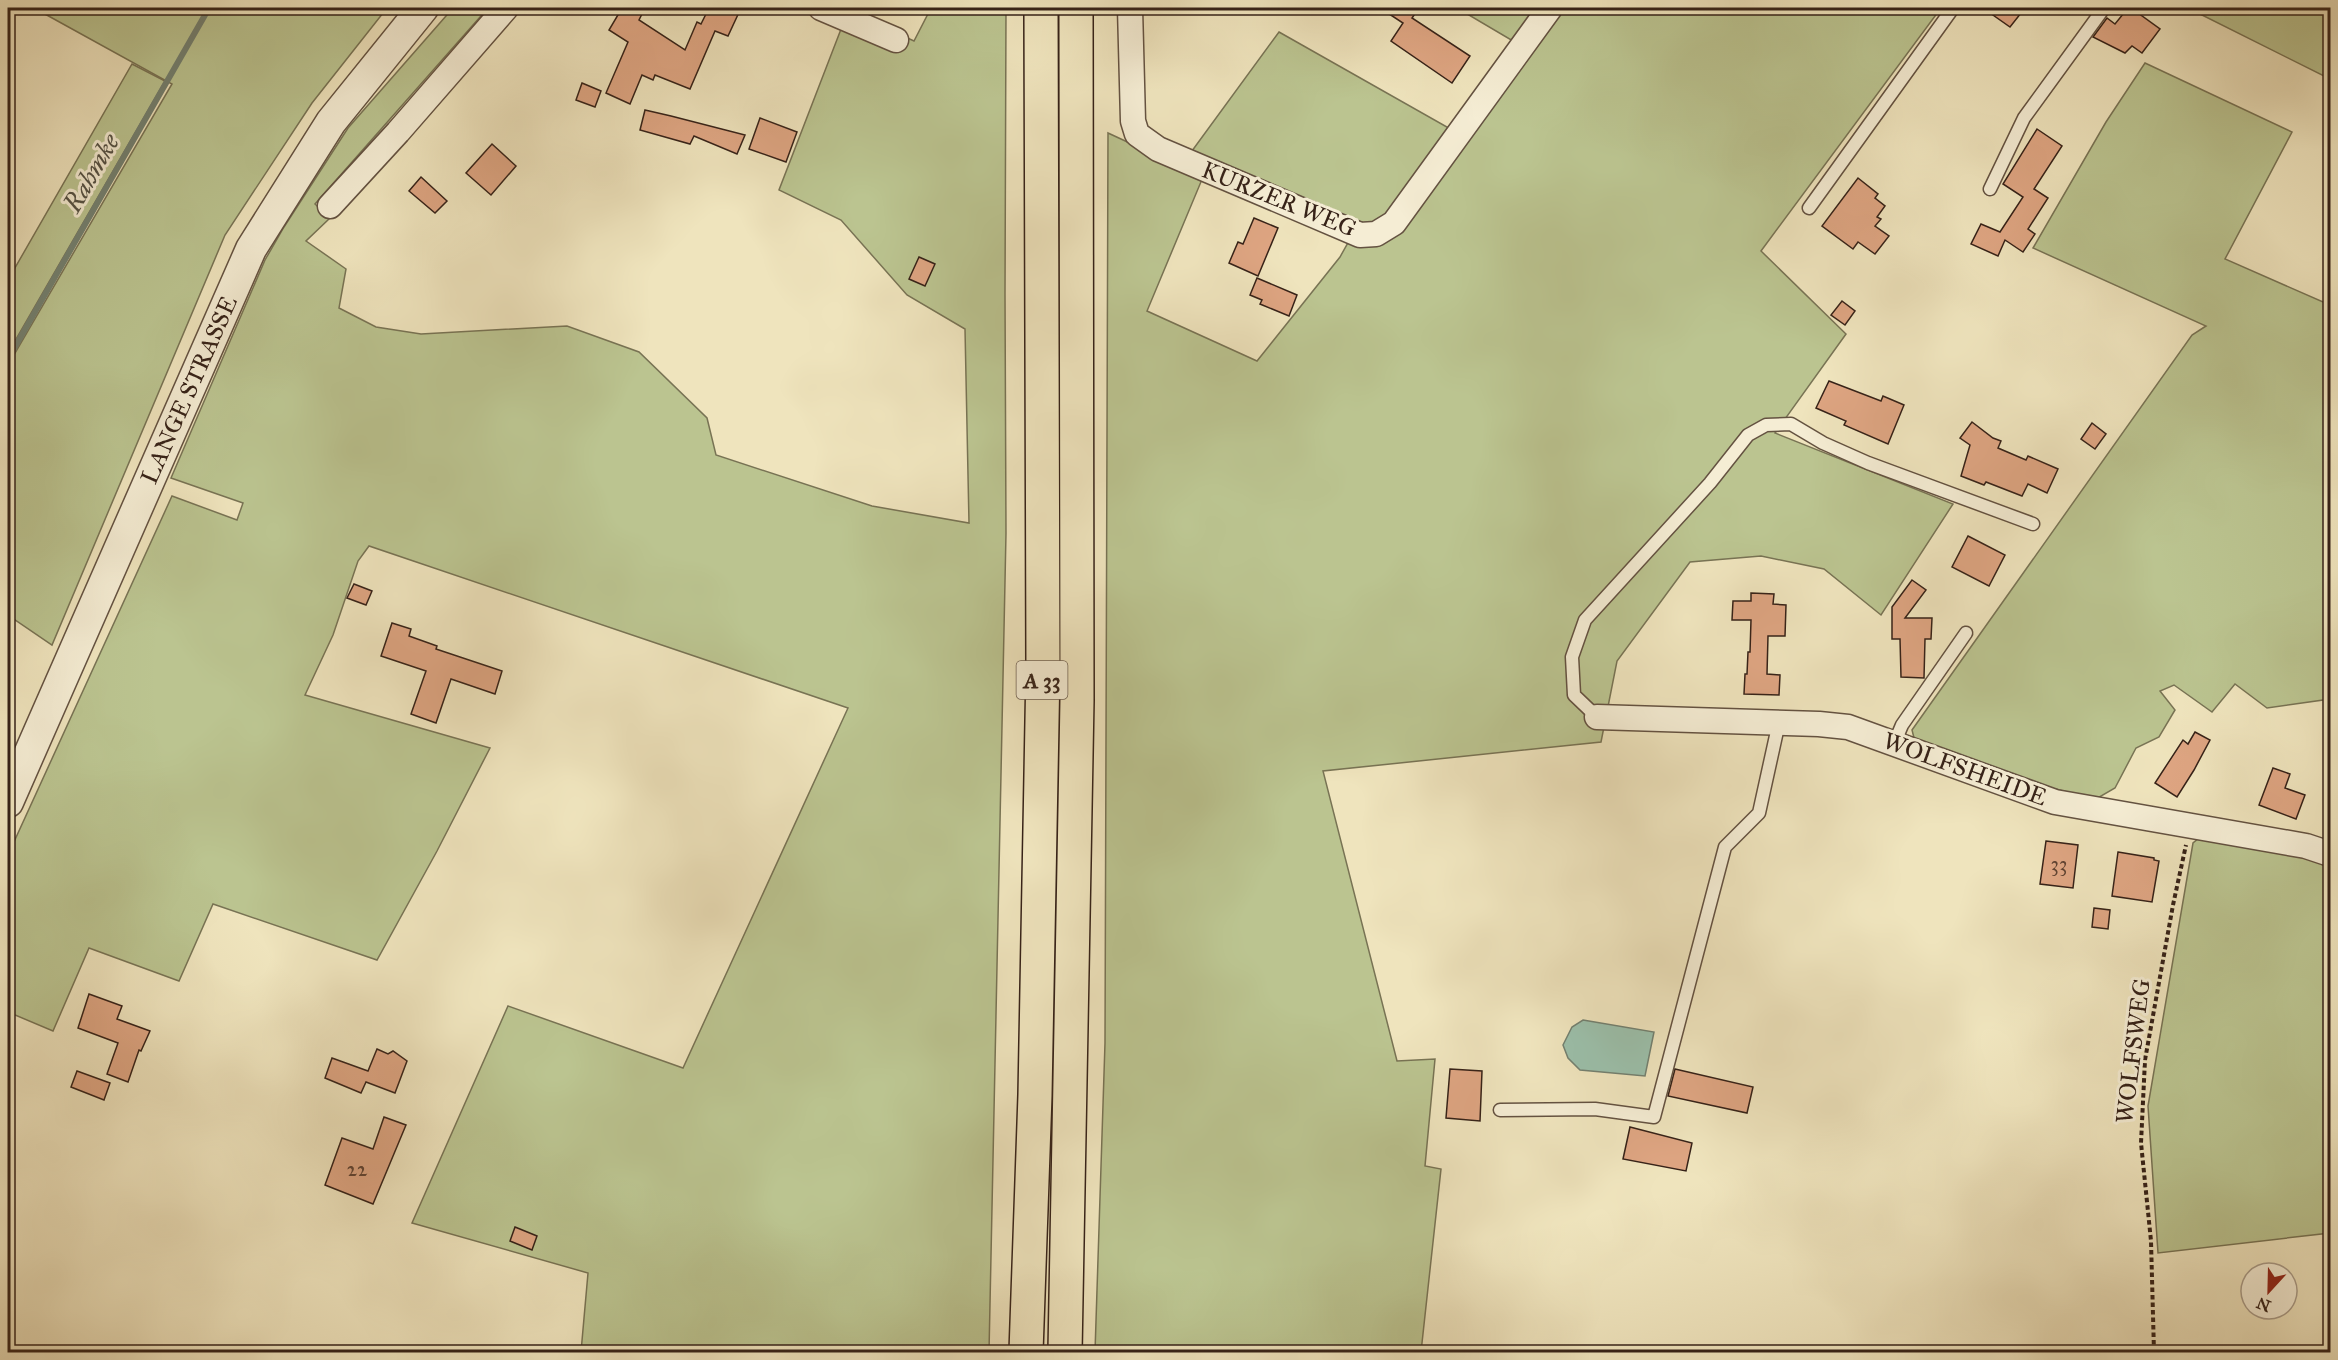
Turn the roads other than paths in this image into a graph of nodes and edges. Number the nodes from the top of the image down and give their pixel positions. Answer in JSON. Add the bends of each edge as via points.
{"nodes":[{"id":1,"x":423,"y":8,"type":"edge"},
{"id":2,"x":506,"y":8,"type":"edge"},
{"id":3,"x":821,"y":8,"type":"edge"},
{"id":4,"x":1041,"y":8,"type":"edge"},
{"id":5,"x":1076,"y":8,"type":"edge"},
{"id":6,"x":1130,"y":8,"type":"edge"},
{"id":7,"x":1551,"y":8,"type":"edge"},
{"id":8,"x":1953,"y":8,"type":"edge"},
{"id":9,"x":2104,"y":8,"type":"edge"},
{"id":10,"x":896,"y":40,"type":"dead end"},
{"id":11,"x":1990,"y":189,"type":"dead end"},
{"id":12,"x":330,"y":206,"type":"dead end"},
{"id":13,"x":1809,"y":208,"type":"dead end"},
{"id":14,"x":2033,"y":524,"type":"dead end"},
{"id":15,"x":1966,"y":633,"type":"dead end"},
{"id":16,"x":1597,"y":717,"type":"joint"},
{"id":17,"x":1779,"y":722,"type":"junction"},
{"id":18,"x":1894,"y":744,"type":"junction"},
{"id":19,"x":8,"y":802,"type":"edge"},
{"id":20,"x":2331,"y":854,"type":"edge"},
{"id":21,"x":1500,"y":1110,"type":"dead end"},
{"id":22,"x":1026,"y":1353,"type":"edge"},
{"id":23,"x":1065,"y":1353,"type":"edge"}],
"edges":[{"from":1,"to":19,"type":"street","name":"LANGE STRASSE","via":[[331,122],[251,249]]},
{"from":2,"to":12,"type":"street"},
{"from":3,"to":10,"type":"street"},
{"from":4,"to":22,"type":"highway","number":"A 33","via":[[1042,668]]},
{"from":5,"to":23,"type":"highway","number":"A 33","via":[[1077,700]]},
{"from":6,"to":7,"type":"street","name":"KURZER WEG","via":[[1133,121],[1137,134],[1158,149],[1360,235],[1376,234],[1394,223]]},
{"from":8,"to":13,"type":"lane"},
{"from":9,"to":11,"type":"lane","via":[[2024,118]]},
{"from":14,"to":16,"type":"lane","via":[[1868,463],[1791,424],[1766,425],[1748,435],[1710,483],[1585,620],[1572,657],[1575,695]]},
{"from":15,"to":18,"type":"lane","via":[[1902,725]]},
{"from":16,"to":17,"type":"street","name":"WOLFSHEIDE"},
{"from":17,"to":18,"type":"street","name":"WOLFSHEIDE","via":[[1848,727]]},
{"from":17,"to":21,"type":"lane","via":[[1759,813],[1725,847],[1654,1117],[1595,1109]]},
{"from":18,"to":20,"type":"street","name":"WOLFSHEIDE","via":[[2055,802],[2306,846]]}]}
